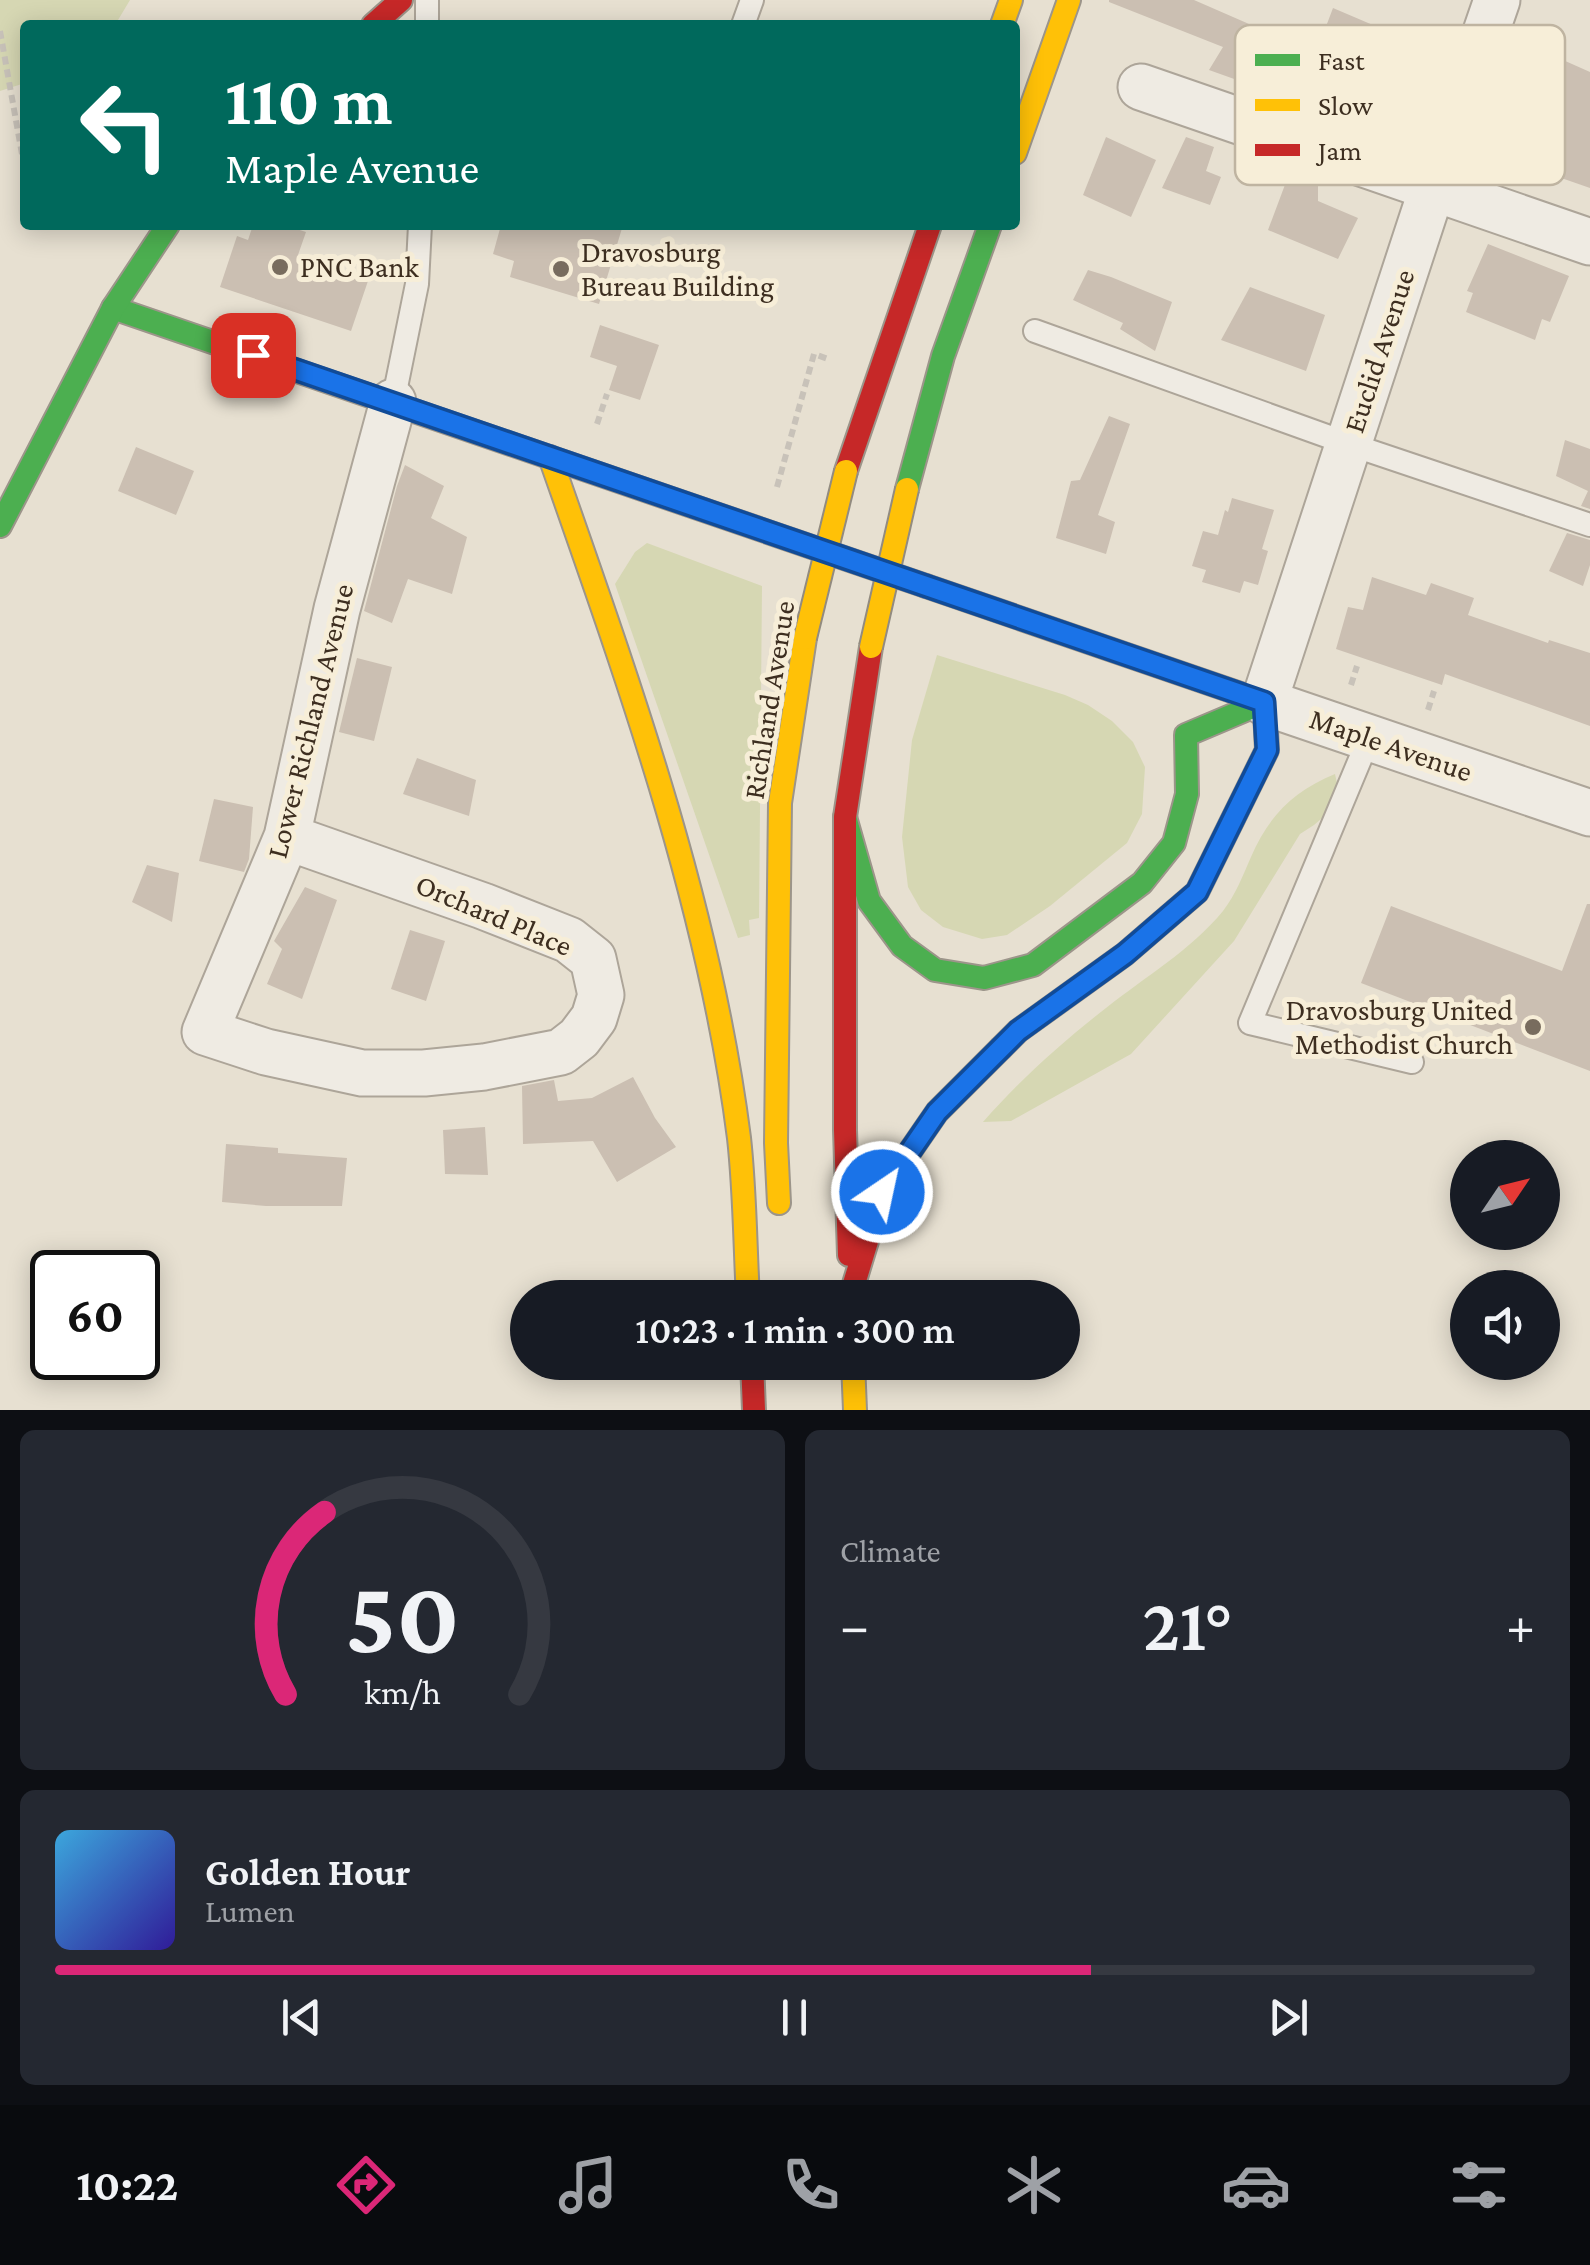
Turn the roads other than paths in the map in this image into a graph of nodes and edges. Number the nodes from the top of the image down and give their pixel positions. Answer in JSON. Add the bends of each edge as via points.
{"nodes":[{"id":1,"x":401,"y":0,"type":"edge"},
{"id":2,"x":1070,"y":0,"type":"edge"},
{"id":3,"x":1497,"y":0,"type":"edge"},
{"id":4,"x":379,"y":20,"type":"edge"},
{"id":5,"x":1488,"y":25,"type":"edge"},
{"id":6,"x":1141,"y":87,"type":"dead end"},
{"id":7,"x":1235,"y":120,"type":"edge"},
{"id":8,"x":1020,"y":140,"type":"edge"},
{"id":9,"x":1421,"y":185,"type":"edge"},
{"id":10,"x":1433,"y":185,"type":"edge"},
{"id":11,"x":1432,"y":189,"type":"junction"},
{"id":12,"x":165,"y":230,"type":"edge"},
{"id":13,"x":420,"y":230,"type":"edge"},
{"id":14,"x":928,"y":230,"type":"edge"},
{"id":15,"x":988,"y":230,"type":"edge"},
{"id":16,"x":1590,"y":242,"type":"edge"},
{"id":17,"x":113,"y":308,"type":"junction"},
{"id":18,"x":1035,"y":331,"type":"dead end"},
{"id":19,"x":393,"y":402,"type":"junction"},
{"id":20,"x":1349,"y":444,"type":"junction"},
{"id":21,"x":550,"y":457,"type":"junction"},
{"id":22,"x":4,"y":508,"type":"edge"},
{"id":23,"x":1590,"y":525,"type":"edge"},
{"id":24,"x":1264,"y":702,"type":"junction"},
{"id":25,"x":1369,"y":738,"type":"junction"},
{"id":26,"x":1590,"y":814,"type":"edge"},
{"id":27,"x":845,"y":817,"type":"junction"},
{"id":28,"x":287,"y":837,"type":"junction"},
{"id":29,"x":205,"y":1032,"type":"joint"},
{"id":30,"x":1412,"y":1062,"type":"dead end"},
{"id":31,"x":780,"y":1220,"type":"dead end"},
{"id":32,"x":747,"y":1280,"type":"edge"},
{"id":33,"x":849,"y":1280,"type":"edge"},
{"id":34,"x":855,"y":1280,"type":"edge"},
{"id":35,"x":753,"y":1380,"type":"edge"},
{"id":36,"x":854,"y":1380,"type":"edge"},
{"id":37,"x":754,"y":1410,"type":"edge"},
{"id":38,"x":856,"y":1410,"type":"edge"}],
"edges":[{"from":1,"to":4,"type":"main road"},
{"from":2,"to":8,"type":"main road"},
{"from":3,"to":5,"type":"street","name":"Euclid Avenue"},
{"from":6,"to":7,"type":"street"},
{"from":9,"to":11,"type":"street"},
{"from":10,"to":11,"type":"street","name":"Euclid Avenue"},
{"from":11,"to":16,"type":"street"},
{"from":11,"to":20,"type":"street","name":"Euclid Avenue"},
{"from":12,"to":17,"type":"main road"},
{"from":13,"to":19,"type":"lane","via":[[417,284]]},
{"from":14,"to":31,"type":"main road","name":"Richland Avenue","bridge":true,"via":[[846,471],[805,638],[780,802]]},
{"from":15,"to":27,"type":"main road","bridge":true,"via":[[943,356],[907,489],[871,647]]},
{"from":17,"to":19,"type":"main road","name":"Maple Avenue"},
{"from":17,"to":22,"type":"main road"},
{"from":18,"to":20,"type":"lane"},
{"from":19,"to":21,"type":"main road","name":"Maple Avenue"},
{"from":19,"to":28,"type":"street","name":"Lower Richland Avenue","via":[[337,609]]},
{"from":20,"to":23,"type":"lane"},
{"from":20,"to":24,"type":"street","name":"Euclid Avenue"},
{"from":21,"to":24,"type":"main road","name":"Maple Avenue"},
{"from":21,"to":32,"type":"main road","via":[[633,694],[712,980],[739,1140]]},
{"from":24,"to":25,"type":"street","name":"Maple Avenue"},
{"from":24,"to":27,"type":"main road","via":[[1186,735],[1187,794],[1174,843],[1142,883],[1033,965],[984,978],[935,970],[902,946],[869,901]]},
{"from":24,"to":34,"type":"main road","via":[[1267,750],[1197,892],[1018,1031],[937,1112],[882,1192]]},
{"from":25,"to":26,"type":"street","name":"Maple Avenue"},
{"from":25,"to":30,"type":"lane","via":[[1250,1022]]},
{"from":27,"to":33,"type":"main road"},
{"from":28,"to":29,"type":"street","name":"Lower Richland Avenue"},
{"from":28,"to":29,"type":"street","name":"Orchard Place","via":[[568,940],[592,960],[601,995],[594,1018],[561,1052],[424,1073],[362,1072]]},
{"from":35,"to":37,"type":"main road"},
{"from":36,"to":38,"type":"main road"}]}
